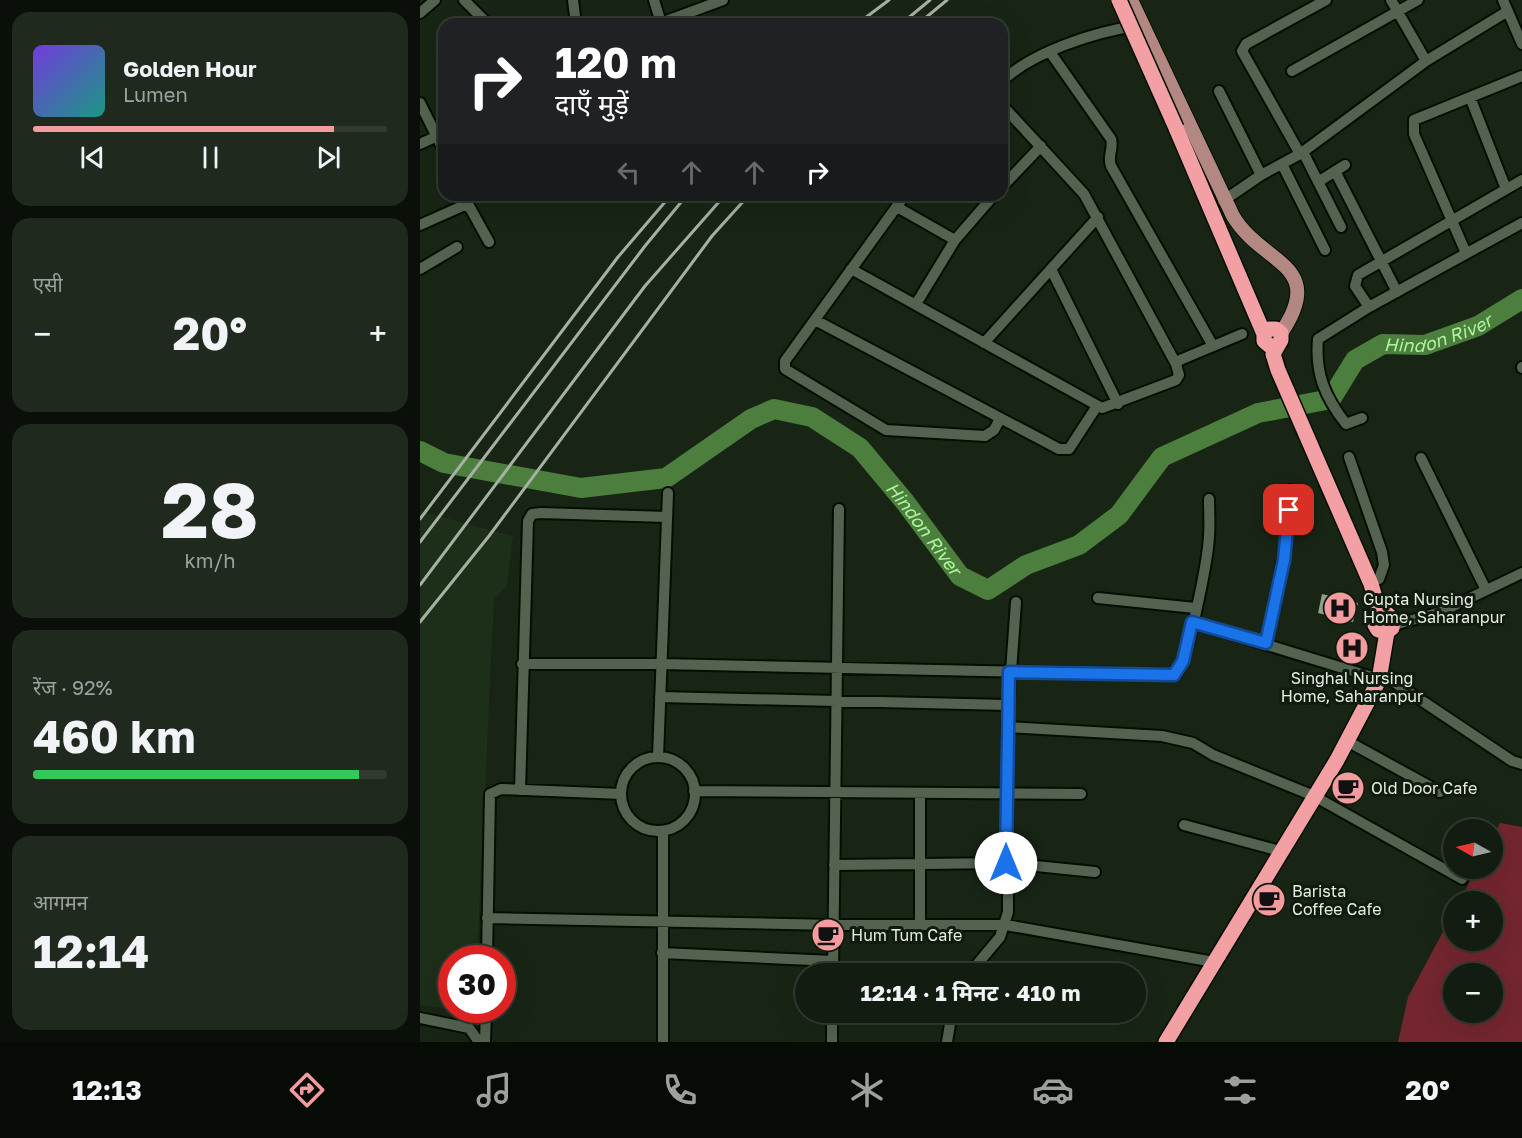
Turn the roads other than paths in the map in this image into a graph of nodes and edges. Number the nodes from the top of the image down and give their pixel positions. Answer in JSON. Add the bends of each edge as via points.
{"nodes":[{"id":1,"x":435,"y":0,"type":"edge"},
{"id":2,"x":464,"y":0,"type":"edge"},
{"id":3,"x":573,"y":0,"type":"edge"},
{"id":4,"x":654,"y":0,"type":"edge"},
{"id":5,"x":723,"y":0,"type":"edge"},
{"id":6,"x":1119,"y":0,"type":"edge"},
{"id":7,"x":1131,"y":0,"type":"edge"},
{"id":8,"x":1326,"y":0,"type":"edge"},
{"id":9,"x":1391,"y":0,"type":"edge"},
{"id":10,"x":1418,"y":0,"type":"edge"},
{"id":11,"x":1503,"y":0,"type":"edge"},
{"id":12,"x":1508,"y":11,"type":"junction"},
{"id":13,"x":1398,"y":12,"type":"junction"},
{"id":14,"x":420,"y":14,"type":"edge"},
{"id":15,"x":482,"y":18,"type":"edge"},
{"id":16,"x":575,"y":18,"type":"edge"},
{"id":17,"x":659,"y":18,"type":"edge"},
{"id":18,"x":674,"y":18,"type":"edge"},
{"id":19,"x":1142,"y":25,"type":"junction"},
{"id":20,"x":1522,"y":44,"type":"edge"},
{"id":21,"x":1050,"y":52,"type":"junction"},
{"id":22,"x":1426,"y":61,"type":"junction"},
{"id":23,"x":1292,"y":71,"type":"dead end"},
{"id":24,"x":1008,"y":76,"type":"edge"},
{"id":25,"x":1522,"y":76,"type":"edge"},
{"id":26,"x":1219,"y":91,"type":"dead end"},
{"id":27,"x":1470,"y":97,"type":"junction"},
{"id":28,"x":420,"y":102,"type":"edge"},
{"id":29,"x":1008,"y":111,"type":"edge"},
{"id":30,"x":438,"y":129,"type":"edge"},
{"id":31,"x":438,"y":135,"type":"edge"},
{"id":32,"x":420,"y":144,"type":"edge"},
{"id":33,"x":1041,"y":146,"type":"junction"},
{"id":34,"x":1302,"y":153,"type":"junction"},
{"id":35,"x":1282,"y":164,"type":"junction"},
{"id":36,"x":1346,"y":165,"type":"dead end"},
{"id":37,"x":1335,"y":171,"type":"junction"},
{"id":38,"x":1261,"y":175,"type":"junction"},
{"id":39,"x":1522,"y":180,"type":"edge"},
{"id":40,"x":1008,"y":181,"type":"edge"},
{"id":41,"x":1318,"y":182,"type":"junction"},
{"id":42,"x":1506,"y":189,"type":"junction"},
{"id":43,"x":463,"y":201,"type":"edge"},
{"id":44,"x":466,"y":201,"type":"edge"},
{"id":45,"x":901,"y":201,"type":"edge"},
{"id":46,"x":989,"y":201,"type":"edge"},
{"id":47,"x":1224,"y":201,"type":"junction"},
{"id":48,"x":897,"y":207,"type":"junction"},
{"id":49,"x":1098,"y":217,"type":"junction"},
{"id":50,"x":1451,"y":221,"type":"junction"},
{"id":51,"x":1522,"y":223,"type":"edge"},
{"id":52,"x":420,"y":225,"type":"edge"},
{"id":53,"x":1341,"y":227,"type":"dead end"},
{"id":54,"x":954,"y":240,"type":"junction"},
{"id":55,"x":489,"y":242,"type":"dead end"},
{"id":56,"x":457,"y":248,"type":"dead end"},
{"id":57,"x":1325,"y":250,"type":"dead end"},
{"id":58,"x":1466,"y":253,"type":"junction"},
{"id":59,"x":1381,"y":262,"type":"junction"},
{"id":60,"x":1051,"y":268,"type":"junction"},
{"id":61,"x":420,"y":269,"type":"edge"},
{"id":62,"x":851,"y":270,"type":"junction"},
{"id":63,"x":1397,"y":292,"type":"junction"},
{"id":64,"x":916,"y":304,"type":"junction"},
{"id":65,"x":1369,"y":307,"type":"junction"},
{"id":66,"x":814,"y":320,"type":"junction"},
{"id":67,"x":1242,"y":334,"type":"dead end"},
{"id":68,"x":1279,"y":339,"type":"junction"},
{"id":69,"x":984,"y":343,"type":"junction"},
{"id":70,"x":1213,"y":346,"type":"junction"},
{"id":71,"x":1176,"y":364,"type":"junction"},
{"id":72,"x":1118,"y":404,"type":"junction"},
{"id":73,"x":1097,"y":406,"type":"junction"},
{"id":74,"x":1362,"y":418,"type":"dead end"},
{"id":75,"x":1000,"y":419,"type":"junction"},
{"id":76,"x":1349,"y":457,"type":"dead end"},
{"id":77,"x":1421,"y":458,"type":"dead end"},
{"id":78,"x":1290,"y":490,"type":"dead end"},
{"id":79,"x":668,"y":493,"type":"dead end"},
{"id":80,"x":1209,"y":499,"type":"dead end"},
{"id":81,"x":839,"y":509,"type":"dead end"},
{"id":82,"x":1339,"y":510,"type":"junction"},
{"id":83,"x":667,"y":517,"type":"junction"},
{"id":84,"x":1522,"y":573,"type":"edge"},
{"id":85,"x":1379,"y":579,"type":"junction"},
{"id":86,"x":1486,"y":590,"type":"junction"},
{"id":87,"x":1098,"y":598,"type":"dead end"},
{"id":88,"x":1016,"y":602,"type":"dead end"},
{"id":89,"x":1195,"y":608,"type":"junction"},
{"id":90,"x":1192,"y":622,"type":"junction"},
{"id":91,"x":1386,"y":623,"type":"junction"},
{"id":92,"x":1266,"y":643,"type":"junction"},
{"id":93,"x":522,"y":664,"type":"junction"},
{"id":94,"x":661,"y":664,"type":"junction"},
{"id":95,"x":838,"y":669,"type":"junction"},
{"id":96,"x":1009,"y":672,"type":"junction"},
{"id":97,"x":1377,"y":675,"type":"junction"},
{"id":98,"x":660,"y":697,"type":"junction"},
{"id":99,"x":838,"y":702,"type":"junction"},
{"id":100,"x":1008,"y":705,"type":"junction"},
{"id":101,"x":1006,"y":727,"type":"junction"},
{"id":102,"x":1347,"y":741,"type":"junction"},
{"id":103,"x":658,"y":757,"type":"junction"},
{"id":104,"x":1522,"y":764,"type":"edge"},
{"id":105,"x":520,"y":790,"type":"junction"},
{"id":106,"x":694,"y":791,"type":"junction"},
{"id":107,"x":1440,"y":792,"type":"dead end"},
{"id":108,"x":621,"y":794,"type":"junction"},
{"id":109,"x":1081,"y":794,"type":"dead end"},
{"id":110,"x":835,"y":795,"type":"junction"},
{"id":111,"x":920,"y":795,"type":"junction"},
{"id":112,"x":1006,"y":796,"type":"junction"},
{"id":113,"x":1314,"y":796,"type":"junction"},
{"id":114,"x":1184,"y":825,"type":"dead end"},
{"id":115,"x":663,"y":831,"type":"junction"},
{"id":116,"x":1280,"y":851,"type":"junction"},
{"id":117,"x":1006,"y":863,"type":"junction"},
{"id":118,"x":920,"y":864,"type":"junction"},
{"id":119,"x":834,"y":865,"type":"junction"},
{"id":120,"x":1443,"y":868,"type":"edge"},
{"id":121,"x":1095,"y":872,"type":"dead end"},
{"id":122,"x":487,"y":918,"type":"junction"},
{"id":123,"x":661,"y":922,"type":"junction"},
{"id":124,"x":834,"y":925,"type":"junction"},
{"id":125,"x":1006,"y":925,"type":"junction"},
{"id":126,"x":920,"y":926,"type":"junction"},
{"id":127,"x":487,"y":945,"type":"edge"},
{"id":128,"x":662,"y":953,"type":"junction"},
{"id":129,"x":833,"y":961,"type":"joint"},
{"id":130,"x":1214,"y":962,"type":"junction"},
{"id":131,"x":978,"y":963,"type":"edge"},
{"id":132,"x":420,"y":1018,"type":"edge"},
{"id":133,"x":486,"y":1023,"type":"edge"},
{"id":134,"x":832,"y":1023,"type":"edge"},
{"id":135,"x":950,"y":1023,"type":"edge"},
{"id":136,"x":479,"y":1042,"type":"edge"},
{"id":137,"x":485,"y":1042,"type":"edge"},
{"id":138,"x":663,"y":1042,"type":"edge"},
{"id":139,"x":832,"y":1042,"type":"edge"},
{"id":140,"x":947,"y":1042,"type":"edge"},
{"id":141,"x":1166,"y":1042,"type":"edge"}],
"edges":[{"from":1,"to":14,"type":"street"},
{"from":2,"to":15,"type":"street"},
{"from":3,"to":16,"type":"street"},
{"from":4,"to":17,"type":"street"},
{"from":5,"to":18,"type":"street"},
{"from":6,"to":68,"type":"highway","bridge":true,"via":[[1267,344]]},
{"from":7,"to":19,"type":"main road"},
{"from":8,"to":34,"type":"street","via":[[1246,44],[1242,51]]},
{"from":9,"to":13,"type":"street"},
{"from":10,"to":13,"type":"street"},
{"from":11,"to":12,"type":"street"},
{"from":12,"to":20,"type":"street"},
{"from":12,"to":22,"type":"street"},
{"from":13,"to":22,"type":"street"},
{"from":13,"to":23,"type":"street"},
{"from":19,"to":21,"type":"street","via":[[1111,29]]},
{"from":19,"to":47,"type":"main road"},
{"from":21,"to":24,"type":"street"},
{"from":21,"to":70,"type":"street","via":[[1111,139],[1111,166]]},
{"from":22,"to":34,"type":"street"},
{"from":25,"to":27,"type":"street"},
{"from":26,"to":38,"type":"street"},
{"from":27,"to":42,"type":"street"},
{"from":27,"to":50,"type":"street","via":[[1419,117],[1412,126]]},
{"from":28,"to":30,"type":"street"},
{"from":29,"to":33,"type":"street"},
{"from":31,"to":32,"type":"street"},
{"from":33,"to":40,"type":"street"},
{"from":33,"to":49,"type":"street","via":[[1084,194]]},
{"from":34,"to":35,"type":"street"},
{"from":34,"to":41,"type":"street"},
{"from":35,"to":38,"type":"street"},
{"from":35,"to":57,"type":"street"},
{"from":36,"to":37,"type":"street"},
{"from":37,"to":41,"type":"street"},
{"from":37,"to":59,"type":"street"},
{"from":38,"to":47,"type":"street"},
{"from":39,"to":42,"type":"street"},
{"from":41,"to":53,"type":"street"},
{"from":42,"to":50,"type":"street"},
{"from":43,"to":52,"type":"street"},
{"from":44,"to":55,"type":"street"},
{"from":45,"to":48,"type":"street"},
{"from":46,"to":54,"type":"street"},
{"from":47,"to":68,"type":"main road","via":[[1242,232],[1288,268],[1296,283],[1297,304]]},
{"from":48,"to":54,"type":"street"},
{"from":48,"to":62,"type":"street"},
{"from":49,"to":60,"type":"street"},
{"from":49,"to":71,"type":"street"},
{"from":50,"to":58,"type":"street"},
{"from":50,"to":59,"type":"street"},
{"from":51,"to":58,"type":"street"},
{"from":54,"to":64,"type":"street"},
{"from":56,"to":61,"type":"street"},
{"from":58,"to":63,"type":"street"},
{"from":59,"to":63,"type":"street"},
{"from":59,"to":65,"type":"street","via":[[1354,281]]},
{"from":60,"to":69,"type":"street"},
{"from":60,"to":72,"type":"street"},
{"from":62,"to":64,"type":"street"},
{"from":62,"to":66,"type":"street"},
{"from":63,"to":65,"type":"street"},
{"from":64,"to":69,"type":"street"},
{"from":65,"to":74,"type":"street","via":[[1318,339],[1316,363],[1335,410],[1346,424]]},
{"from":66,"to":75,"type":"street"},
{"from":66,"to":75,"type":"street","via":[[785,361],[785,369],[877,427],[897,432],[985,435],[994,430]]},
{"from":67,"to":70,"type":"street"},
{"from":68,"to":82,"type":"highway","via":[[1273,354],[1278,370]]},
{"from":69,"to":73,"type":"street"},
{"from":70,"to":71,"type":"street"},
{"from":71,"to":72,"type":"street","via":[[1176,380]]},
{"from":72,"to":73,"type":"street"},
{"from":73,"to":75,"type":"street","via":[[1065,451]]},
{"from":76,"to":85,"type":"street","via":[[1382,552],[1384,565]]},
{"from":77,"to":86,"type":"street"},
{"from":78,"to":92,"type":"street","via":[[1286,546]]},
{"from":79,"to":83,"type":"street"},
{"from":80,"to":89,"type":"street","via":[[1209,537]]},
{"from":81,"to":95,"type":"street"},
{"from":82,"to":85,"type":"highway"},
{"from":82,"to":91,"type":"highway"},
{"from":83,"to":93,"type":"street","via":[[532,514],[526,530]]},
{"from":83,"to":94,"type":"street"},
{"from":84,"to":86,"type":"street"},
{"from":85,"to":91,"type":"highway"},
{"from":86,"to":91,"type":"street","via":[[1441,612]]},
{"from":87,"to":89,"type":"street"},
{"from":88,"to":96,"type":"street"},
{"from":89,"to":90,"type":"street"},
{"from":90,"to":92,"type":"street"},
{"from":90,"to":96,"type":"street","via":[[1183,661],[1174,675]]},
{"from":91,"to":97,"type":"highway"},
{"from":92,"to":97,"type":"street"},
{"from":93,"to":94,"type":"street"},
{"from":93,"to":105,"type":"street"},
{"from":94,"to":95,"type":"street"},
{"from":94,"to":98,"type":"street"},
{"from":95,"to":96,"type":"street"},
{"from":95,"to":99,"type":"street"},
{"from":96,"to":100,"type":"street"},
{"from":97,"to":102,"type":"highway"},
{"from":97,"to":104,"type":"street"},
{"from":98,"to":99,"type":"street"},
{"from":98,"to":103,"type":"street"},
{"from":99,"to":100,"type":"street"},
{"from":99,"to":110,"type":"street"},
{"from":100,"to":101,"type":"street"},
{"from":101,"to":112,"type":"street"},
{"from":101,"to":113,"type":"street","via":[[1177,738]]},
{"from":102,"to":107,"type":"street"},
{"from":102,"to":113,"type":"highway"},
{"from":103,"to":106,"type":"street","via":[[678,763]]},
{"from":103,"to":108,"type":"street","via":[[636,764],[628,772]]},
{"from":105,"to":108,"type":"street"},
{"from":105,"to":122,"type":"street","via":[[501,789],[490,794]]},
{"from":106,"to":110,"type":"street"},
{"from":106,"to":115,"type":"street","via":[[690,812],[683,821]]},
{"from":108,"to":115,"type":"street","via":[[629,818],[645,828]]},
{"from":109,"to":112,"type":"street"},
{"from":110,"to":111,"type":"street"},
{"from":110,"to":119,"type":"street"},
{"from":111,"to":112,"type":"street"},
{"from":111,"to":118,"type":"street"},
{"from":112,"to":117,"type":"street"},
{"from":113,"to":116,"type":"highway"},
{"from":113,"to":120,"type":"street"},
{"from":114,"to":116,"type":"street"},
{"from":115,"to":123,"type":"street"},
{"from":116,"to":130,"type":"highway"},
{"from":117,"to":118,"type":"street"},
{"from":117,"to":121,"type":"street"},
{"from":117,"to":125,"type":"street"},
{"from":118,"to":119,"type":"street"},
{"from":118,"to":126,"type":"street"},
{"from":119,"to":124,"type":"street"},
{"from":122,"to":123,"type":"street"},
{"from":122,"to":127,"type":"street"},
{"from":123,"to":124,"type":"street"},
{"from":123,"to":128,"type":"street"},
{"from":124,"to":126,"type":"street"},
{"from":124,"to":129,"type":"street"},
{"from":125,"to":126,"type":"street"},
{"from":125,"to":130,"type":"street"},
{"from":125,"to":131,"type":"street"},
{"from":128,"to":129,"type":"street"},
{"from":128,"to":138,"type":"street"},
{"from":130,"to":141,"type":"highway"},
{"from":132,"to":136,"type":"street","via":[[469,1028]]},
{"from":133,"to":137,"type":"street"},
{"from":134,"to":139,"type":"street"},
{"from":135,"to":140,"type":"street"}]}
